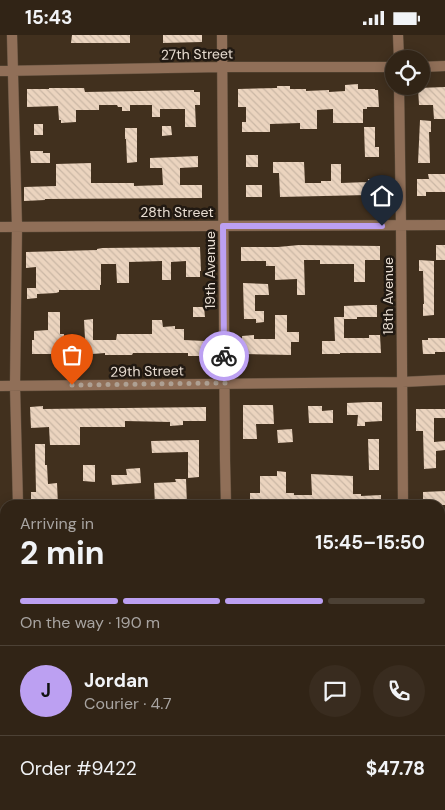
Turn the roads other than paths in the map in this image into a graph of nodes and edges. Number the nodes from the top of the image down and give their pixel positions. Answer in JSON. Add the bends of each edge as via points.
{"nodes":[{"id":1,"x":12,"y":35,"type":"edge"},
{"id":2,"x":222,"y":35,"type":"edge"},
{"id":3,"x":398,"y":35,"type":"edge"},
{"id":4,"x":399,"y":50,"type":"edge"},
{"id":5,"x":445,"y":66,"type":"edge"},
{"id":6,"x":222,"y":67,"type":"junction"},
{"id":7,"x":385,"y":67,"type":"edge"},
{"id":8,"x":430,"y":67,"type":"edge"},
{"id":9,"x":0,"y":71,"type":"edge"},
{"id":10,"x":12,"y":71,"type":"junction"},
{"id":11,"x":399,"y":95,"type":"edge"},
{"id":12,"x":445,"y":225,"type":"edge"},
{"id":13,"x":223,"y":226,"type":"junction"},
{"id":14,"x":401,"y":226,"type":"junction"},
{"id":15,"x":0,"y":227,"type":"edge"},
{"id":16,"x":18,"y":227,"type":"junction"},
{"id":17,"x":445,"y":380,"type":"edge"},
{"id":18,"x":402,"y":382,"type":"junction"},
{"id":19,"x":225,"y":383,"type":"junction"},
{"id":20,"x":0,"y":386,"type":"edge"},
{"id":21,"x":15,"y":386,"type":"junction"},
{"id":22,"x":18,"y":500,"type":"edge"},
{"id":23,"x":226,"y":500,"type":"edge"},
{"id":24,"x":402,"y":500,"type":"edge"}],
"edges":[{"from":1,"to":10,"type":"street"},
{"from":2,"to":6,"type":"street","name":"19th Avenue"},
{"from":3,"to":4,"type":"street"},
{"from":5,"to":8,"type":"street"},
{"from":6,"to":7,"type":"street","name":"27th Street"},
{"from":6,"to":10,"type":"street","name":"27th Street"},
{"from":6,"to":13,"type":"street","name":"19th Avenue"},
{"from":9,"to":10,"type":"street","name":"27th Street"},
{"from":10,"to":16,"type":"street"},
{"from":11,"to":14,"type":"street","name":"18th Avenue"},
{"from":12,"to":14,"type":"street","name":"28th Street"},
{"from":13,"to":14,"type":"street","name":"28th Street"},
{"from":13,"to":16,"type":"street","name":"28th Street"},
{"from":13,"to":19,"type":"street","name":"19th Avenue"},
{"from":14,"to":18,"type":"street","name":"18th Avenue"},
{"from":15,"to":16,"type":"street","name":"28th Street"},
{"from":16,"to":21,"type":"street"},
{"from":17,"to":18,"type":"street","name":"29th Street"},
{"from":18,"to":19,"type":"street","name":"29th Street"},
{"from":18,"to":24,"type":"street","name":"18th Avenue"},
{"from":19,"to":21,"type":"street","name":"29th Street"},
{"from":19,"to":23,"type":"street","name":"19th Avenue"},
{"from":20,"to":21,"type":"street","name":"29th Street"},
{"from":21,"to":22,"type":"street"}]}
